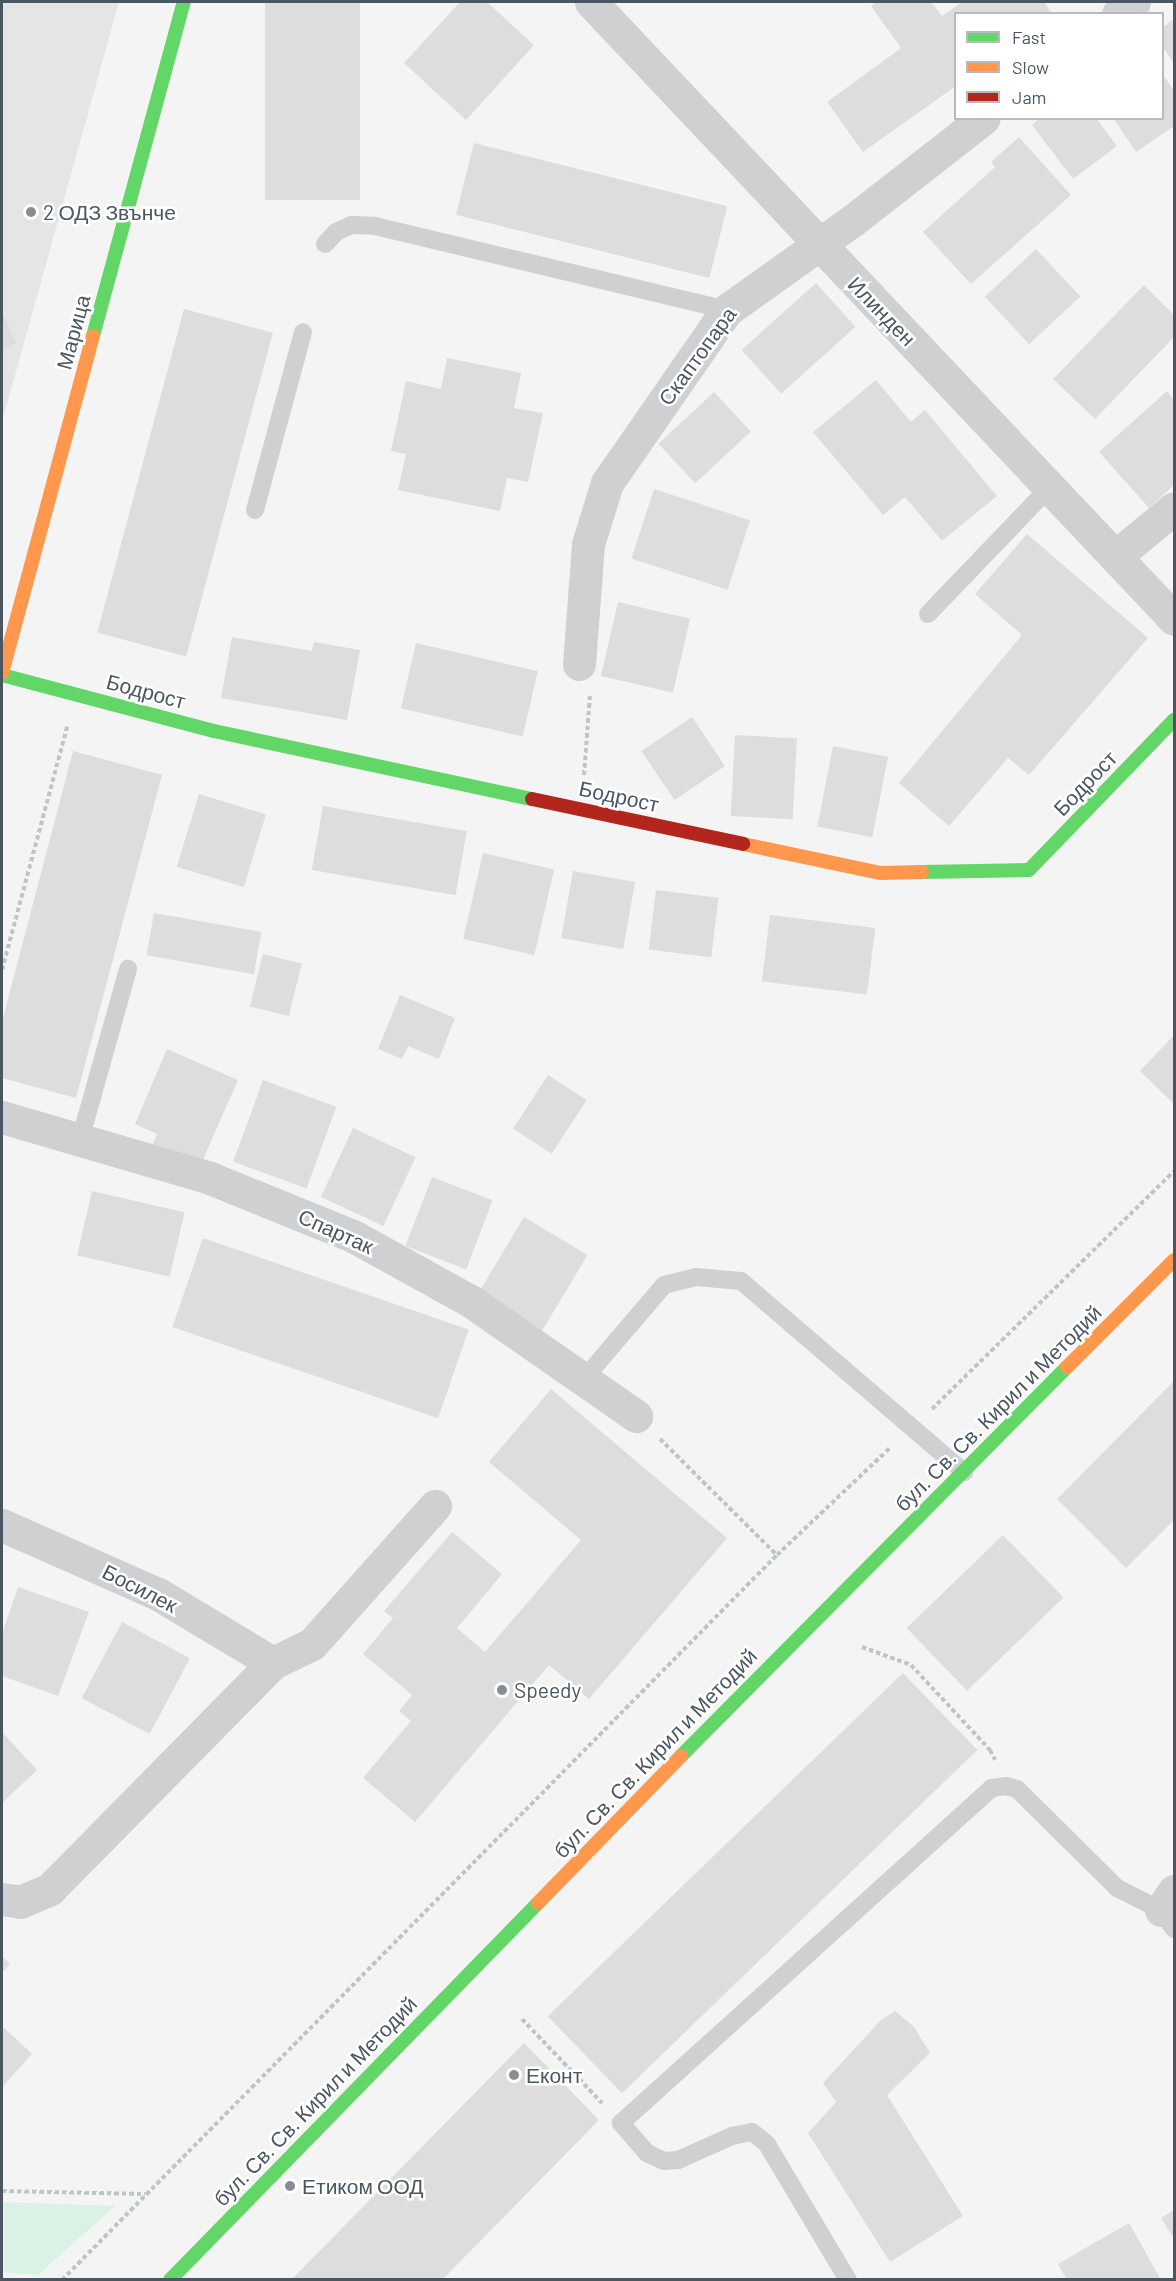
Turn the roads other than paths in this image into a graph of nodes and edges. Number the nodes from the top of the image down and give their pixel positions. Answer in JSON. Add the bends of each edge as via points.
{"nodes":[{"id":1,"x":184,"y":2,"type":"edge"},
{"id":2,"x":591,"y":2,"type":"edge"},
{"id":3,"x":1134,"y":2,"type":"edge"},
{"id":4,"x":1121,"y":12,"type":"edge"},
{"id":5,"x":981,"y":120,"type":"edge"},
{"id":6,"x":325,"y":244,"type":"dead end"},
{"id":7,"x":819,"y":245,"type":"junction"},
{"id":8,"x":727,"y":310,"type":"junction"},
{"id":9,"x":303,"y":332,"type":"dead end"},
{"id":10,"x":1050,"y":487,"type":"junction"},
{"id":11,"x":1174,"y":508,"type":"edge"},
{"id":12,"x":255,"y":510,"type":"dead end"},
{"id":13,"x":1116,"y":556,"type":"junction"},
{"id":14,"x":928,"y":614,"type":"dead end"},
{"id":15,"x":1174,"y":619,"type":"edge"},
{"id":16,"x":2,"y":674,"type":"edge"},
{"id":17,"x":585,"y":675,"type":"road end"},
{"id":18,"x":1174,"y":720,"type":"edge"},
{"id":19,"x":128,"y":969,"type":"dead end"},
{"id":20,"x":2,"y":1117,"type":"edge"},
{"id":21,"x":80,"y":1140,"type":"junction"},
{"id":22,"x":1174,"y":1260,"type":"edge"},
{"id":23,"x":583,"y":1380,"type":"junction"},
{"id":24,"x":636,"y":1416,"type":"road end"},
{"id":25,"x":964,"y":1472,"type":"junction"},
{"id":26,"x":435,"y":1506,"type":"dead end"},
{"id":27,"x":2,"y":1525,"type":"edge"},
{"id":28,"x":273,"y":1663,"type":"junction"},
{"id":29,"x":2,"y":1899,"type":"edge"},
{"id":30,"x":1170,"y":1910,"type":"edge"},
{"id":31,"x":170,"y":2280,"type":"edge"},
{"id":32,"x":848,"y":2280,"type":"edge"}],
"edges":[{"from":1,"to":16,"type":"street","name":"Марица"},
{"from":2,"to":7,"type":"street","name":"Илинден"},
{"from":3,"to":4,"type":"street"},
{"from":5,"to":7,"type":"street","name":"Скаптопара"},
{"from":6,"to":8,"type":"lane","via":[[336,232],[352,225],[375,226]]},
{"from":7,"to":8,"type":"street","name":"Скаптопара"},
{"from":7,"to":10,"type":"street","name":"Илинден"},
{"from":8,"to":17,"type":"street","name":"Скаптопара","via":[[607,483],[588,544]]},
{"from":9,"to":12,"type":"lane"},
{"from":10,"to":13,"type":"street","name":"Илинден"},
{"from":10,"to":14,"type":"lane"},
{"from":11,"to":13,"type":"street"},
{"from":13,"to":15,"type":"street","name":"Илинден"},
{"from":16,"to":18,"type":"street","name":"Бодрост","via":[[214,731],[881,873],[1029,870]]},
{"from":19,"to":21,"type":"lane"},
{"from":20,"to":21,"type":"street","name":"Спартак"},
{"from":21,"to":23,"type":"street","name":"Спартак","via":[[210,1178],[353,1236],[472,1302]]},
{"from":22,"to":25,"type":"street","name":"бул. Св. Св. Кирил и Методий"},
{"from":23,"to":24,"type":"street","name":"Спартак"},
{"from":23,"to":25,"type":"lane","via":[[664,1285],[696,1277],[741,1281]]},
{"from":25,"to":31,"type":"street","name":"бул. Св. Св. Кирил и Методий"},
{"from":26,"to":28,"type":"street","via":[[312,1644]]},
{"from":27,"to":28,"type":"street","name":"Босилек","via":[[158,1594]]},
{"from":28,"to":29,"type":"street","via":[[50,1889],[20,1902]]},
{"from":30,"to":32,"type":"lane","via":[[1117,1888],[1017,1790],[1006,1786],[992,1788],[621,2123],[647,2153],[664,2161],[678,2160],[732,2136],[752,2132],[767,2144]]}]}
